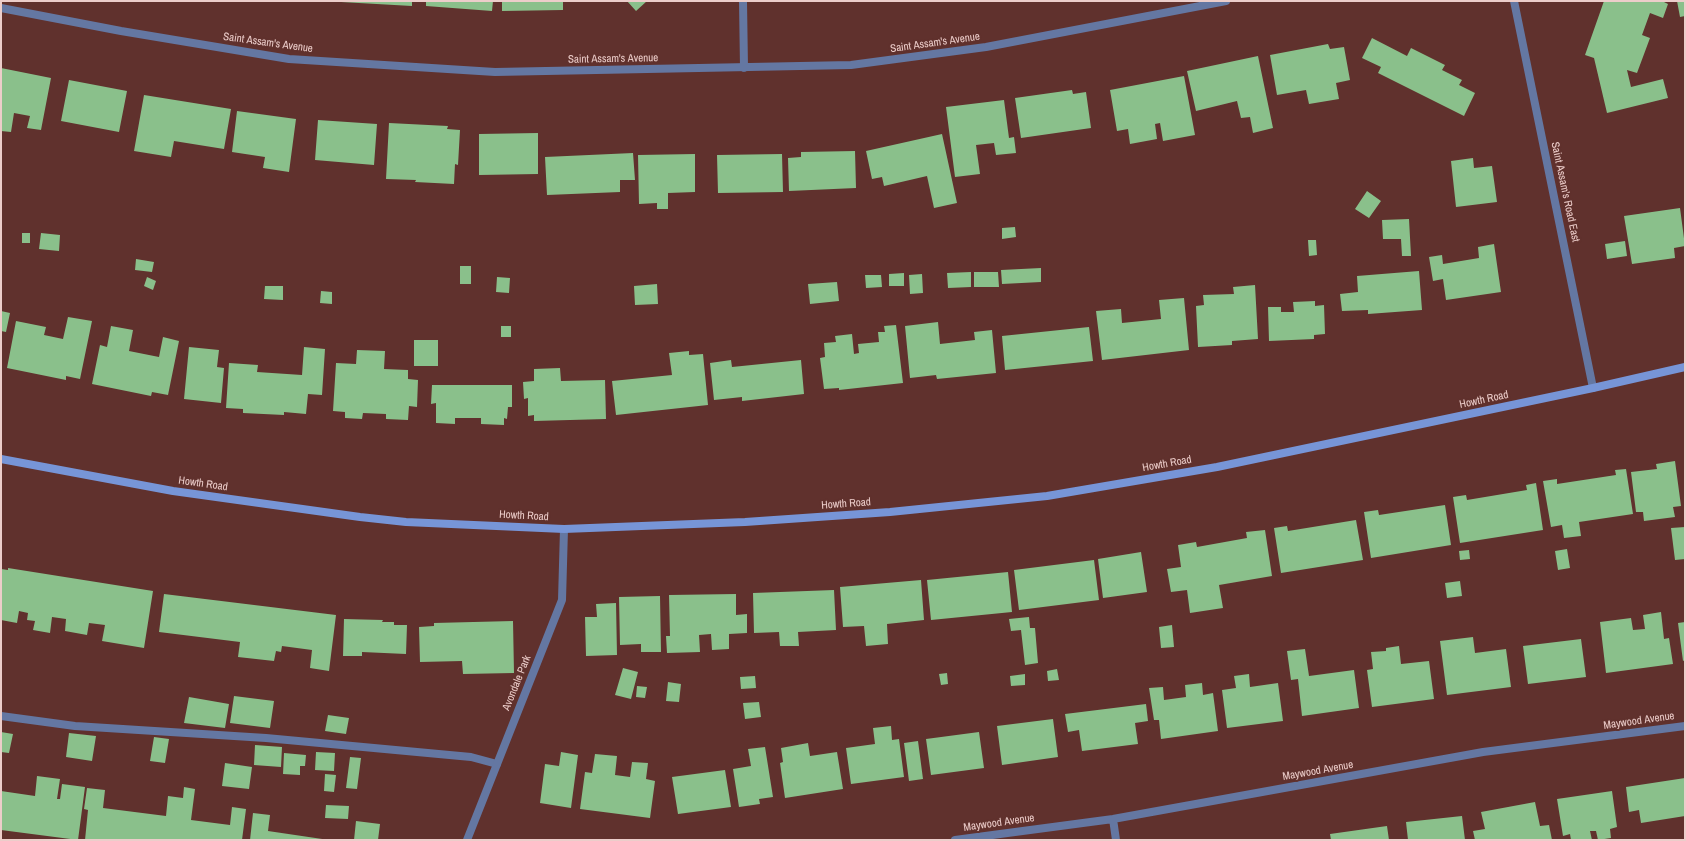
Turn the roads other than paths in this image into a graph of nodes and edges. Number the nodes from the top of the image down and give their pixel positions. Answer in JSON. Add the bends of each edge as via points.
{"nodes":[{"id":1,"x":743,"y":1,"type":"edge"},
{"id":2,"x":1226,"y":1,"type":"edge"},
{"id":3,"x":1514,"y":1,"type":"edge"},
{"id":4,"x":1,"y":8,"type":"edge"},
{"id":5,"x":744,"y":68,"type":"junction"},
{"id":6,"x":1685,"y":367,"type":"edge"},
{"id":7,"x":1593,"y":388,"type":"junction"},
{"id":8,"x":1,"y":459,"type":"edge"},
{"id":9,"x":564,"y":529,"type":"junction"},
{"id":10,"x":1,"y":716,"type":"edge"},
{"id":11,"x":1685,"y":726,"type":"edge"},
{"id":12,"x":497,"y":764,"type":"junction"},
{"id":13,"x":1113,"y":819,"type":"junction"},
{"id":14,"x":467,"y":840,"type":"edge"},
{"id":15,"x":955,"y":840,"type":"edge"},
{"id":16,"x":1116,"y":840,"type":"edge"}],
"edges":[{"from":1,"to":5,"type":"street"},
{"from":2,"to":5,"type":"street","name":"Saint Assam's Avenue","via":[[986,47],[851,65]]},
{"from":3,"to":7,"type":"street","name":"Saint Assam's Road East"},
{"from":4,"to":5,"type":"street","name":"Saint Assam's Avenue","via":[[289,59],[495,72]]},
{"from":6,"to":7,"type":"main road","name":"Howth Road"},
{"from":7,"to":9,"type":"main road","name":"Howth Road","via":[[1217,467],[1047,496],[745,522]]},
{"from":8,"to":9,"type":"main road","name":"Howth Road","via":[[173,491],[360,517],[406,522]]},
{"from":9,"to":12,"type":"street","name":"Avondale Park","via":[[562,600]]},
{"from":10,"to":12,"type":"street","via":[[75,726],[266,738],[471,756]]},
{"from":11,"to":13,"type":"street","name":"Maywood Avenue","via":[[1483,752]]},
{"from":12,"to":14,"type":"street","name":"Avondale Park"},
{"from":13,"to":15,"type":"street","name":"Maywood Avenue"},
{"from":13,"to":16,"type":"street"}]}
